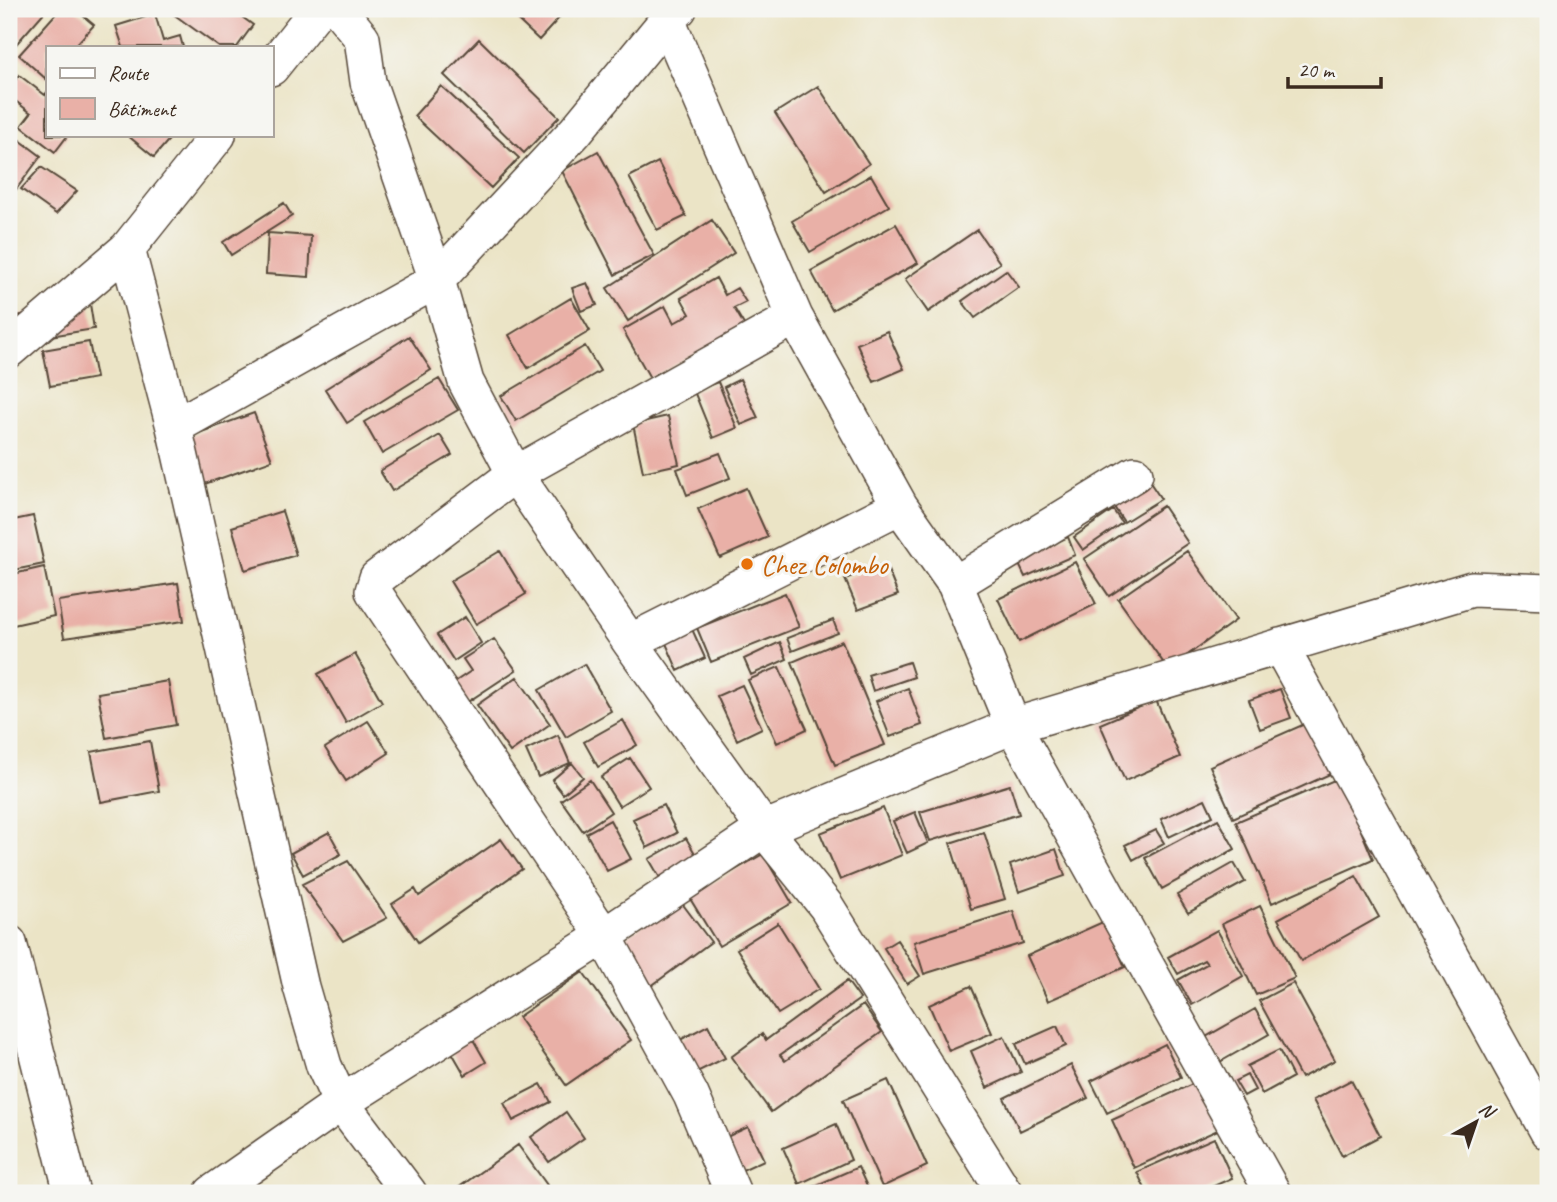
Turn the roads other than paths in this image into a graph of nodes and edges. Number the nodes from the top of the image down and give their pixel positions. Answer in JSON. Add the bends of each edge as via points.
{"nodes":[{"id":1,"x":318,"y":9,"type":"edge"},
{"id":2,"x":338,"y":9,"type":"edge"},
{"id":3,"x":673,"y":14,"type":"edge"},
{"id":4,"x":273,"y":65,"type":"edge"},
{"id":5,"x":217,"y":136,"type":"edge"},
{"id":6,"x":127,"y":249,"type":"junction"},
{"id":7,"x":437,"y":280,"type":"junction"},
{"id":8,"x":795,"y":317,"type":"junction"},
{"id":9,"x":9,"y":350,"type":"edge"},
{"id":10,"x":173,"y":427,"type":"junction"},
{"id":11,"x":515,"y":474,"type":"junction"},
{"id":12,"x":1135,"y":474,"type":"dead end"},
{"id":13,"x":900,"y":506,"type":"junction"},
{"id":14,"x":955,"y":584,"type":"junction"},
{"id":15,"x":1548,"y":592,"type":"edge"},
{"id":16,"x":629,"y":642,"type":"junction"},
{"id":17,"x":1280,"y":646,"type":"junction"},
{"id":18,"x":1013,"y":726,"type":"junction"},
{"id":19,"x":764,"y":829,"type":"junction"},
{"id":20,"x":604,"y":936,"type":"junction"},
{"id":21,"x":9,"y":943,"type":"edge"},
{"id":22,"x":341,"y":1103,"type":"junction"},
{"id":23,"x":1548,"y":1132,"type":"edge"},
{"id":24,"x":72,"y":1193,"type":"edge"},
{"id":25,"x":212,"y":1193,"type":"edge"},
{"id":26,"x":410,"y":1193,"type":"edge"},
{"id":27,"x":733,"y":1193,"type":"edge"},
{"id":28,"x":1005,"y":1193,"type":"edge"},
{"id":29,"x":1273,"y":1193,"type":"edge"}],
"edges":[{"from":1,"to":4,"type":"street"},
{"from":2,"to":7,"type":"street","via":[[362,38],[368,82]]},
{"from":3,"to":7,"type":"street","via":[[575,132]]},
{"from":3,"to":8,"type":"street"},
{"from":5,"to":6,"type":"street"},
{"from":6,"to":9,"type":"street"},
{"from":6,"to":10,"type":"street"},
{"from":7,"to":10,"type":"street"},
{"from":7,"to":11,"type":"street","via":[[466,382]]},
{"from":8,"to":11,"type":"street"},
{"from":8,"to":13,"type":"street"},
{"from":10,"to":22,"type":"street","via":[[301,987],[324,1066]]},
{"from":11,"to":16,"type":"street"},
{"from":11,"to":20,"type":"street","via":[[377,578],[373,591]]},
{"from":12,"to":14,"type":"street"},
{"from":13,"to":14,"type":"street"},
{"from":13,"to":16,"type":"street"},
{"from":14,"to":18,"type":"street"},
{"from":15,"to":17,"type":"street","via":[[1472,589]]},
{"from":16,"to":19,"type":"street"},
{"from":17,"to":18,"type":"street"},
{"from":17,"to":23,"type":"street"},
{"from":18,"to":19,"type":"street"},
{"from":18,"to":29,"type":"street"},
{"from":19,"to":20,"type":"street"},
{"from":19,"to":28,"type":"street","via":[[826,906]]},
{"from":20,"to":22,"type":"street"},
{"from":20,"to":27,"type":"street","via":[[691,1095]]},
{"from":21,"to":24,"type":"street"},
{"from":22,"to":25,"type":"street"},
{"from":22,"to":26,"type":"street"}]}
